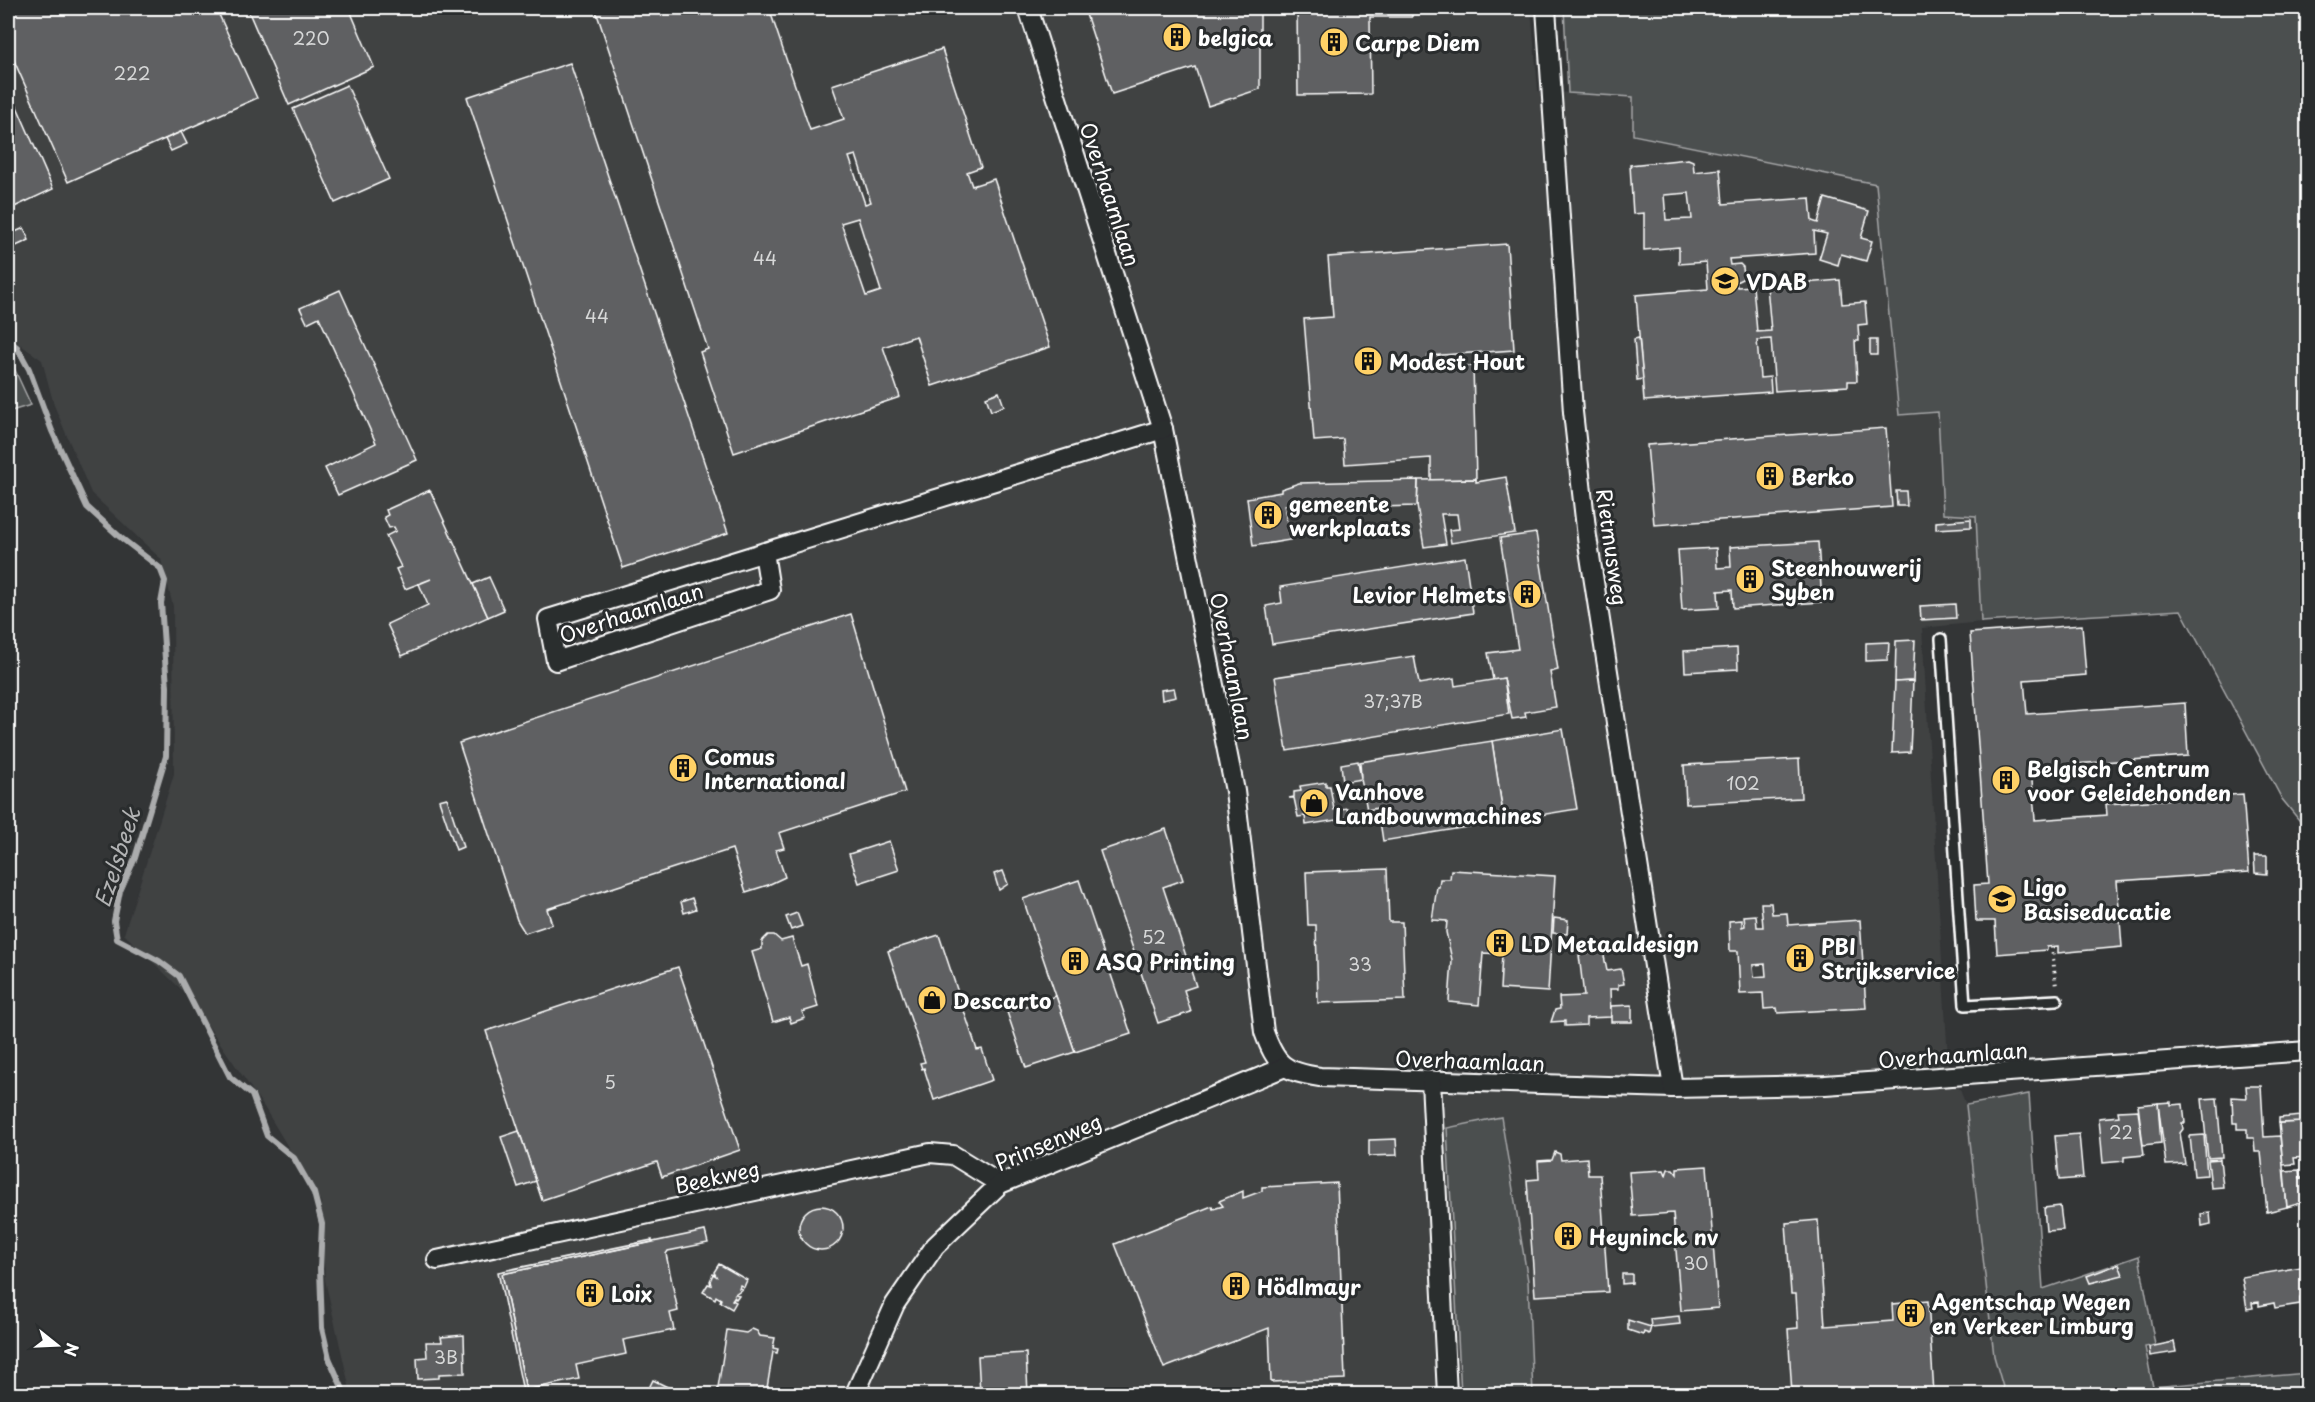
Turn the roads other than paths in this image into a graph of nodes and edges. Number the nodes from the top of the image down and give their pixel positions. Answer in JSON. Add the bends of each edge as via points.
{"nodes":[{"id":1,"x":1028,"y":8,"type":"edge"},
{"id":2,"x":1546,"y":8,"type":"edge"},
{"id":3,"x":1163,"y":429,"type":"junction"},
{"id":4,"x":765,"y":552,"type":"junction"},
{"id":5,"x":1941,"y":639,"type":"dead end"},
{"id":6,"x":2057,"y":1000,"type":"road end"},
{"id":7,"x":2307,"y":1051,"type":"edge"},
{"id":8,"x":1285,"y":1067,"type":"junction"},
{"id":9,"x":1431,"y":1081,"type":"junction"},
{"id":10,"x":1673,"y":1088,"type":"junction"},
{"id":11,"x":1000,"y":1184,"type":"junction"},
{"id":12,"x":437,"y":1260,"type":"dead end"},
{"id":13,"x":855,"y":1395,"type":"edge"},
{"id":14,"x":1447,"y":1395,"type":"edge"}],
"edges":[{"from":1,"to":3,"type":"street","name":"Overhaamlaan"},
{"from":2,"to":10,"type":"street","name":"Rietmusweg","via":[[1579,469]]},
{"from":3,"to":4,"type":"street","name":"Overhaamlaan"},
{"from":3,"to":8,"type":"street","name":"Overhaamlaan","via":[[1235,790],[1264,1032],[1272,1055]]},
{"from":4,"to":4,"type":"street","name":"Overhaamlaan","via":[[770,590],[556,661],[548,619]]},
{"from":5,"to":6,"type":"lane","via":[[1965,1005]]},
{"from":7,"to":10,"type":"street","name":"Overhaamlaan","via":[[1825,1085]]},
{"from":8,"to":9,"type":"street","name":"Overhaamlaan","via":[[1320,1077]]},
{"from":8,"to":11,"type":"street","name":"Prinsenweg"},
{"from":9,"to":10,"type":"street","name":"Overhaamlaan"},
{"from":9,"to":14,"type":"street"},
{"from":11,"to":12,"type":"street","name":"Beekweg","via":[[953,1155],[930,1153]]},
{"from":11,"to":13,"type":"street","name":"Prinsenweg","via":[[935,1246],[895,1304]]}]}
